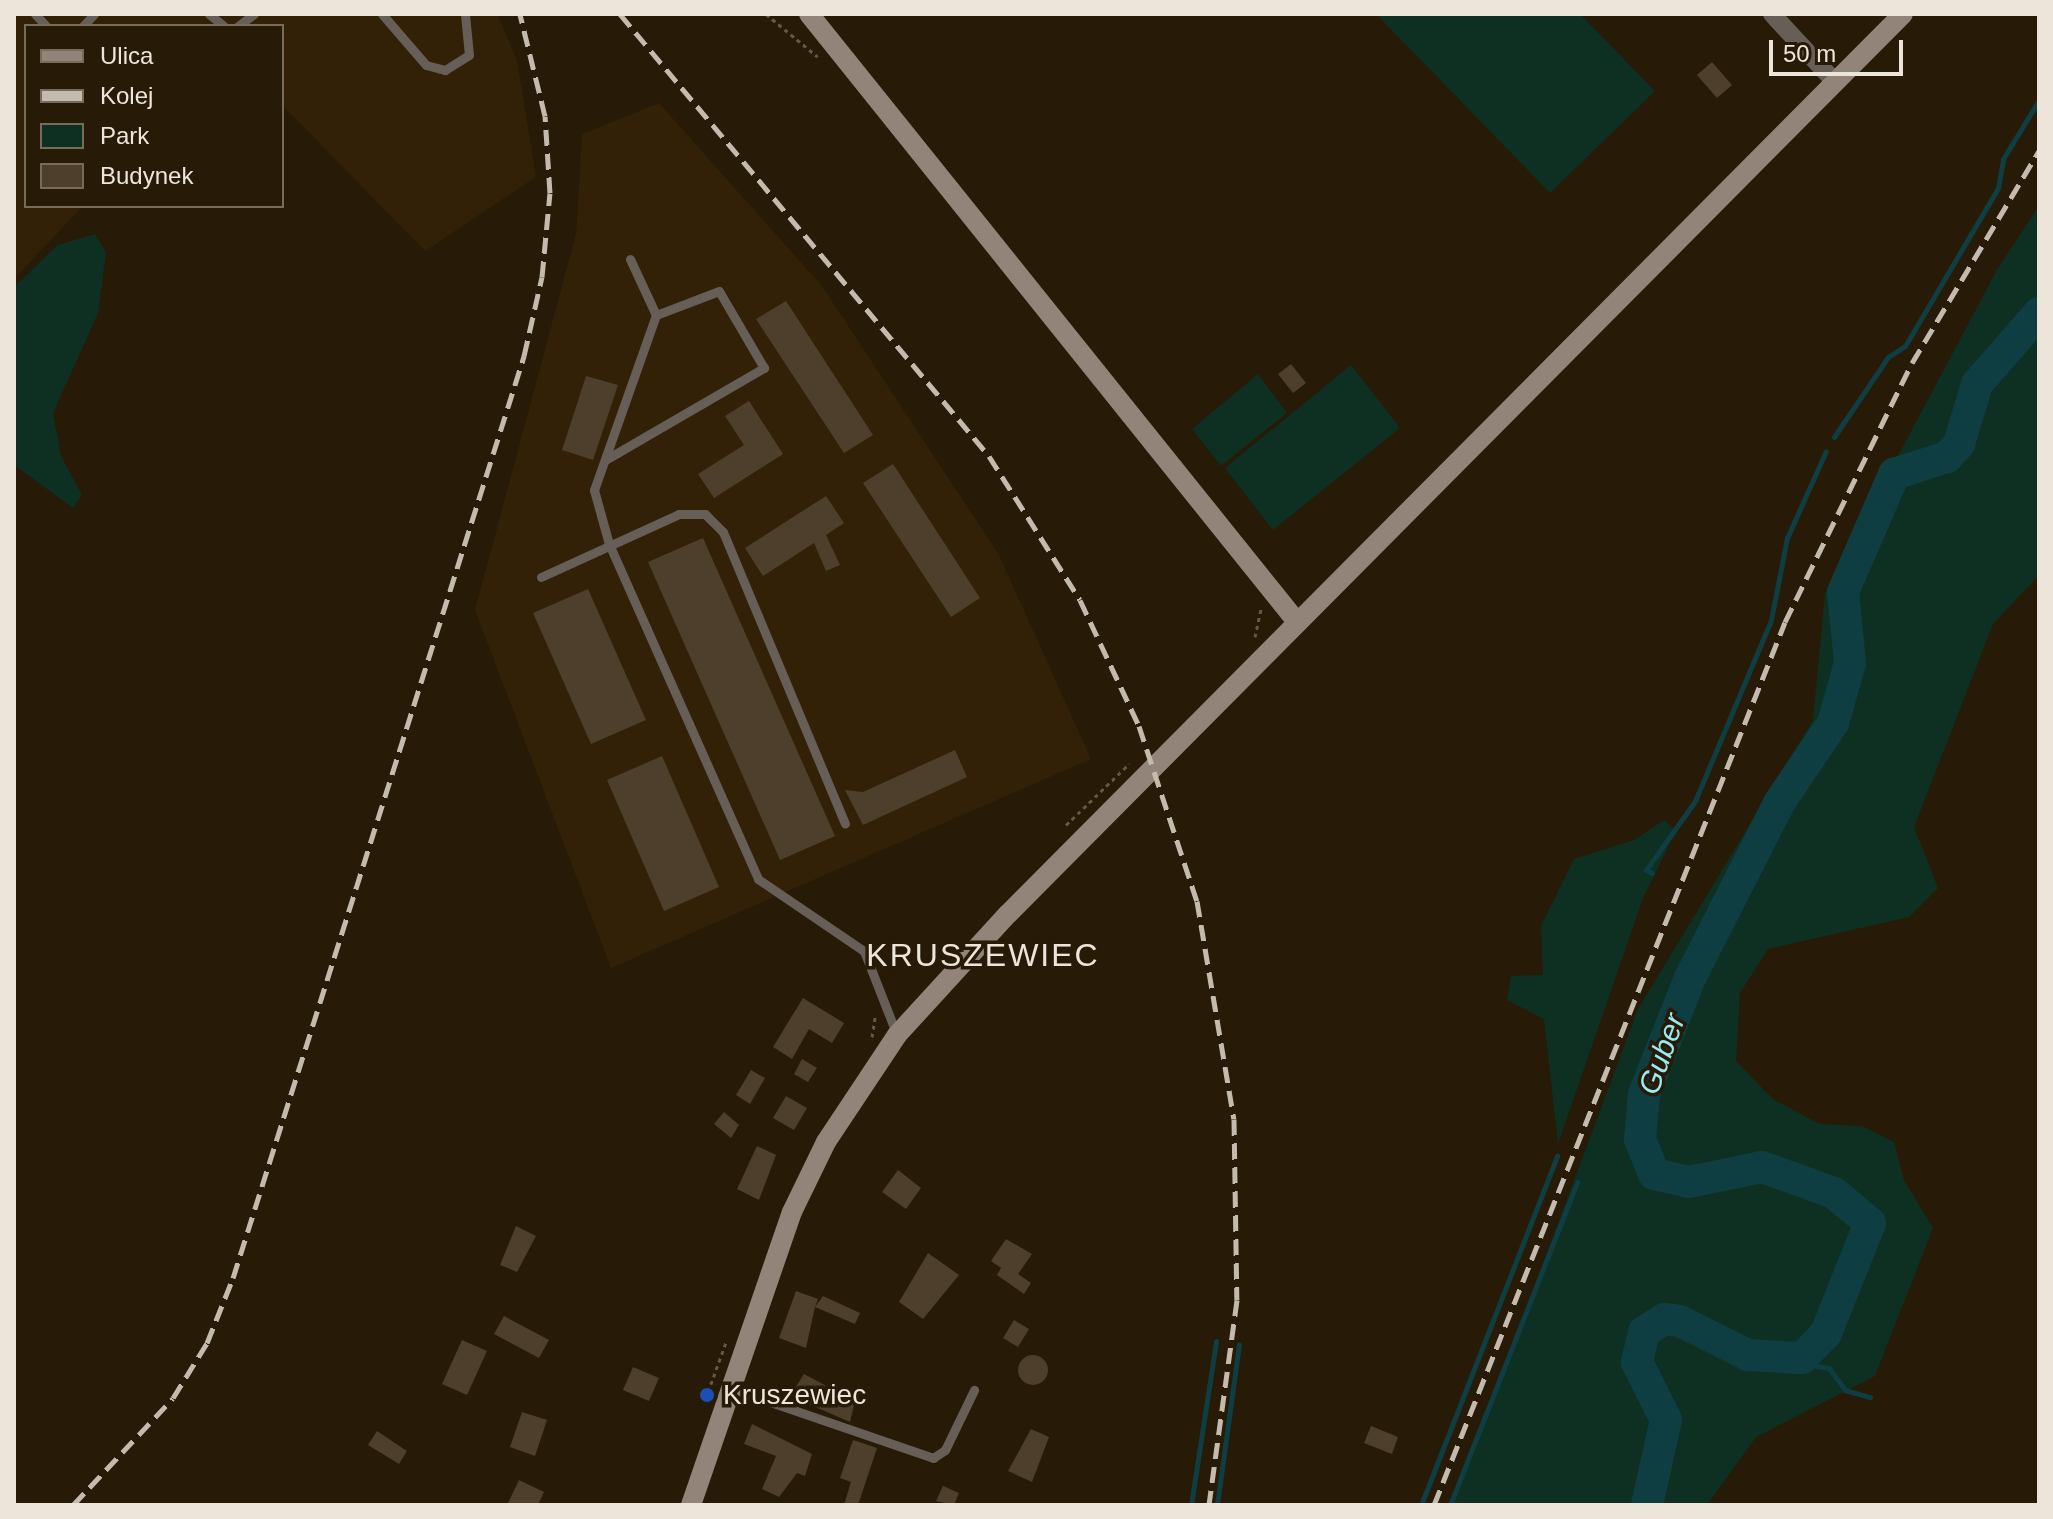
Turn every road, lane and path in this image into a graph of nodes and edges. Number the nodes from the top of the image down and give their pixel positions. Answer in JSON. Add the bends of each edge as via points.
{"nodes":[{"id":1,"x":382,"y":14,"type":"edge"},
{"id":2,"x":465,"y":14,"type":"edge"},
{"id":3,"x":766,"y":14,"type":"edge"},
{"id":4,"x":809,"y":14,"type":"edge"},
{"id":5,"x":1772,"y":14,"type":"edge"},
{"id":6,"x":1903,"y":14,"type":"edge"},
{"id":7,"x":828,"y":63,"type":"dead end"},
{"id":8,"x":1835,"y":82,"type":"junction"},
{"id":9,"x":630,"y":259,"type":"dead end"},
{"id":10,"x":656,"y":315,"type":"junction"},
{"id":11,"x":605,"y":460,"type":"junction"},
{"id":12,"x":609,"y":544,"type":"junction"},
{"id":13,"x":541,"y":577,"type":"dead end"},
{"id":14,"x":1258,"y":601,"type":"dead end"},
{"id":15,"x":1297,"y":622,"type":"junction"},
{"id":16,"x":1247,"y":646,"type":"dead end"},
{"id":17,"x":1139,"y":758,"type":"dead end"},
{"id":18,"x":845,"y":823,"type":"dead end"},
{"id":19,"x":1066,"y":825,"type":"dead end"},
{"id":20,"x":897,"y":1035,"type":"junction"},
{"id":21,"x":729,"y":1388,"type":"junction"},
{"id":22,"x":974,"y":1390,"type":"dead end"},
{"id":23,"x":691,"y":1505,"type":"edge"}],
"edges":[{"from":1,"to":2,"type":"lane","via":[[426,65],[445,70],[469,55]]},
{"from":3,"to":7,"type":"path"},
{"from":4,"to":15,"type":"main road"},
{"from":5,"to":8,"type":"street"},
{"from":6,"to":8,"type":"main road"},
{"from":8,"to":15,"type":"main road"},
{"from":9,"to":10,"type":"lane"},
{"from":10,"to":11,"type":"lane"},
{"from":10,"to":11,"type":"lane","via":[[719,291],[764,368]]},
{"from":11,"to":12,"type":"lane","via":[[594,490]]},
{"from":12,"to":13,"type":"lane"},
{"from":12,"to":18,"type":"lane","via":[[679,514],[705,514],[723,532]]},
{"from":12,"to":20,"type":"lane","via":[[758,879],[864,951]]},
{"from":14,"to":16,"type":"path","via":[[1257,635]]},
{"from":15,"to":20,"type":"main road"},
{"from":17,"to":19,"type":"path","via":[[1116,771]]},
{"from":20,"to":21,"type":"main road","via":[[800,1195]]},
{"from":21,"to":22,"type":"lane","via":[[933,1458],[945,1450]]},
{"from":21,"to":23,"type":"main road"}]}
